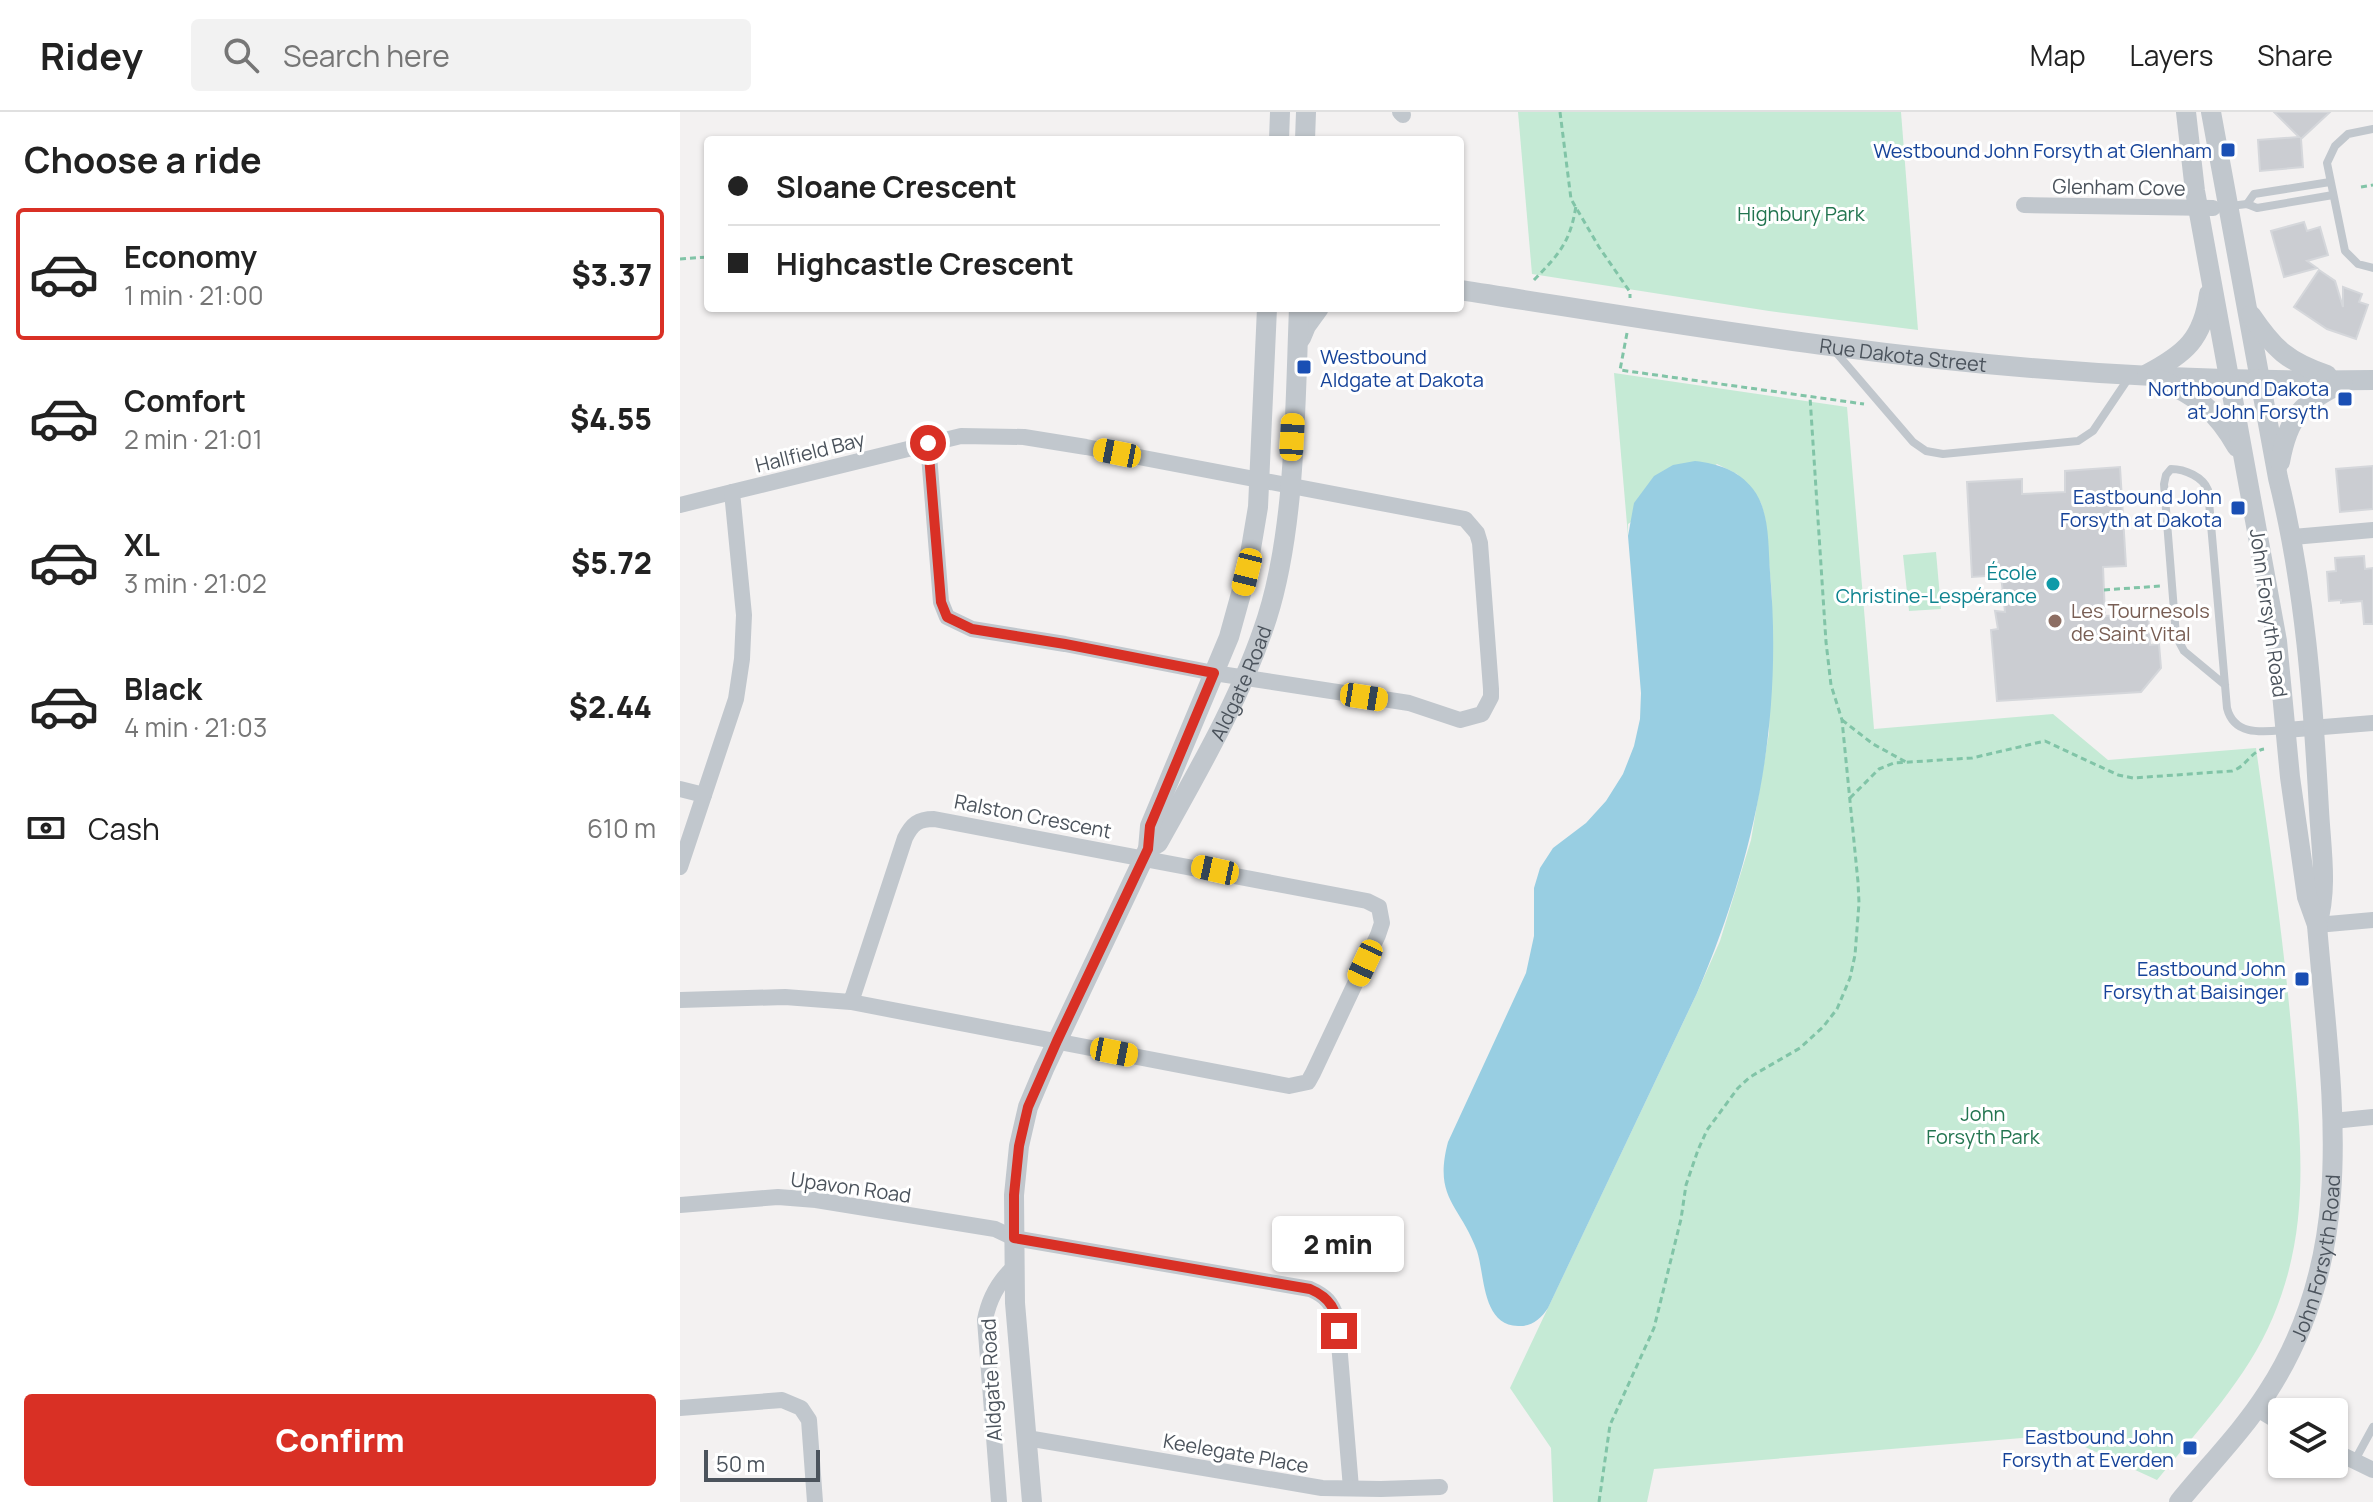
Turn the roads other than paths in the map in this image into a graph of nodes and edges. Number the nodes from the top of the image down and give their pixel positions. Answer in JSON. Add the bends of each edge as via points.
{"nodes":[{"id":1,"x":1280,"y":112,"type":"edge"},
{"id":2,"x":1306,"y":112,"type":"edge"},
{"id":3,"x":2186,"y":112,"type":"edge"},
{"id":4,"x":2211,"y":112,"type":"edge"},
{"id":5,"x":2373,"y":129,"type":"edge"},
{"id":6,"x":1279,"y":136,"type":"edge"},
{"id":7,"x":1305,"y":136,"type":"edge"},
{"id":8,"x":2330,"y":182,"type":"junction"},
{"id":9,"x":2333,"y":195,"type":"junction"},
{"id":10,"x":2024,"y":205,"type":"dead end"},
{"id":11,"x":2222,"y":207,"type":"junction"},
{"id":12,"x":2373,"y":268,"type":"edge"},
{"id":13,"x":2211,"y":278,"type":"junction"},
{"id":14,"x":1464,"y":291,"type":"edge"},
{"id":15,"x":2246,"y":307,"type":"junction"},
{"id":16,"x":1267,"y":312,"type":"edge"},
{"id":17,"x":1299,"y":312,"type":"edge"},
{"id":18,"x":1316,"y":312,"type":"edge"},
{"id":19,"x":1831,"y":346,"type":"junction"},
{"id":20,"x":1297,"y":349,"type":"junction"},
{"id":21,"x":2139,"y":374,"type":"junction"},
{"id":22,"x":2229,"y":379,"type":"junction"},
{"id":23,"x":2259,"y":380,"type":"junction"},
{"id":24,"x":2351,"y":380,"type":"junction"},
{"id":25,"x":2373,"y":380,"type":"edge"},
{"id":26,"x":928,"y":443,"type":"junction"},
{"id":27,"x":2244,"y":460,"type":"junction"},
{"id":28,"x":2278,"y":478,"type":"junction"},
{"id":29,"x":1274,"y":483,"type":"junction"},
{"id":30,"x":732,"y":492,"type":"junction"},
{"id":31,"x":680,"y":505,"type":"edge"},
{"id":32,"x":2373,"y":530,"type":"edge"},
{"id":33,"x":2293,"y":537,"type":"junction"},
{"id":34,"x":1229,"y":675,"type":"junction"},
{"id":35,"x":2225,"y":685,"type":"junction"},
{"id":36,"x":2373,"y":723,"type":"edge"},
{"id":37,"x":2314,"y":728,"type":"junction"},
{"id":38,"x":2285,"y":730,"type":"junction"},
{"id":39,"x":680,"y":789,"type":"edge"},
{"id":40,"x":704,"y":795,"type":"junction"},
{"id":41,"x":1146,"y":853,"type":"junction"},
{"id":42,"x":680,"y":867,"type":"edge"},
{"id":43,"x":2373,"y":920,"type":"edge"},
{"id":44,"x":2317,"y":925,"type":"junction"},
{"id":45,"x":680,"y":1000,"type":"edge"},
{"id":46,"x":851,"y":1002,"type":"junction"},
{"id":47,"x":1057,"y":1041,"type":"junction"},
{"id":48,"x":2373,"y":1117,"type":"edge"},
{"id":49,"x":2333,"y":1121,"type":"junction"},
{"id":50,"x":680,"y":1205,"type":"edge"},
{"id":51,"x":1014,"y":1238,"type":"junction"},
{"id":52,"x":1014,"y":1267,"type":"junction"},
{"id":53,"x":680,"y":1408,"type":"edge"},
{"id":54,"x":2257,"y":1409,"type":"junction"},
{"id":55,"x":2268,"y":1416,"type":"edge"},
{"id":56,"x":2373,"y":1427,"type":"edge"},
{"id":57,"x":1027,"y":1438,"type":"junction"},
{"id":58,"x":2348,"y":1459,"type":"edge"},
{"id":59,"x":2354,"y":1462,"type":"junction"},
{"id":60,"x":2373,"y":1470,"type":"edge"},
{"id":61,"x":1440,"y":1487,"type":"dead end"},
{"id":62,"x":1351,"y":1488,"type":"junction"},
{"id":63,"x":815,"y":1502,"type":"edge"},
{"id":64,"x":999,"y":1502,"type":"edge"},
{"id":65,"x":1032,"y":1502,"type":"edge"},
{"id":66,"x":2179,"y":1502,"type":"edge"}],
"edges":[{"from":1,"to":6,"type":"street"},
{"from":2,"to":7,"type":"street"},
{"from":3,"to":11,"type":"street","name":"John Forsyth Road"},
{"from":4,"to":11,"type":"street","name":"John Forsyth Road"},
{"from":5,"to":8,"type":"lane","via":[[2348,134],[2335,146],[2327,163]]},
{"from":8,"to":9,"type":"lane"},
{"from":8,"to":11,"type":"lane","via":[[2254,194]]},
{"from":9,"to":11,"type":"lane","via":[[2257,208]]},
{"from":9,"to":12,"type":"lane","via":[[2345,251],[2358,264]]},
{"from":10,"to":11,"type":"street","name":"Glenham Cove"},
{"from":11,"to":13,"type":"street","name":"John Forsyth Road"},
{"from":11,"to":15,"type":"street","name":"John Forsyth Road"},
{"from":13,"to":21,"type":"street","via":[[2195,339],[2182,353]]},
{"from":13,"to":22,"type":"street","name":"John Forsyth Road"},
{"from":14,"to":19,"type":"street","name":"Rue Dakota Street"},
{"from":15,"to":23,"type":"street","name":"John Forsyth Road"},
{"from":15,"to":24,"type":"street","via":[[2283,355],[2306,368]]},
{"from":16,"to":29,"type":"street","name":"Aldgate Road"},
{"from":17,"to":20,"type":"street","name":"Aldgate Road"},
{"from":18,"to":20,"type":"street"},
{"from":19,"to":21,"type":"street","name":"Rue Dakota Street"},
{"from":19,"to":21,"type":"lane","via":[[1919,447],[1943,454],[2078,441],[2093,431]]},
{"from":20,"to":29,"type":"street","name":"Aldgate Road"},
{"from":21,"to":22,"type":"street","name":"Rue Dakota Street"},
{"from":21,"to":27,"type":"street","via":[[2187,392],[2209,407]]},
{"from":22,"to":23,"type":"street","name":"Rue Dakota Street"},
{"from":22,"to":27,"type":"street","name":"John Forsyth Road"},
{"from":23,"to":24,"type":"street","name":"Rue Dakota Street"},
{"from":23,"to":28,"type":"street","name":"John Forsyth Road"},
{"from":24,"to":25,"type":"street"},
{"from":24,"to":28,"type":"street","via":[[2318,396],[2291,421]]},
{"from":26,"to":29,"type":"street","name":"Hallfield Bay","via":[[961,436],[1024,437]]},
{"from":26,"to":30,"type":"street","name":"Hallfield Bay"},
{"from":26,"to":34,"type":"street","via":[[941,602],[947,617],[972,629]]},
{"from":27,"to":38,"type":"street","name":"John Forsyth Road","via":[[2277,641]]},
{"from":28,"to":33,"type":"street","name":"John Forsyth Road"},
{"from":29,"to":34,"type":"street","name":"Aldgate Road","via":[[1229,637]]},
{"from":29,"to":34,"type":"street","name":"Aldgate Road","via":[[1282,557],[1275,590],[1257,646]]},
{"from":29,"to":34,"type":"street","name":"Hallfield Bay","via":[[1457,516],[1472,525],[1480,543],[1491,697],[1482,714],[1460,720],[1409,703]]},
{"from":30,"to":31,"type":"street","name":"Hallfield Bay"},
{"from":30,"to":40,"type":"street","via":[[744,615],[742,659],[736,699]]},
{"from":32,"to":33,"type":"street","name":"John Forsyth Road"},
{"from":33,"to":37,"type":"street","name":"John Forsyth Road"},
{"from":34,"to":41,"type":"street","name":"Aldgate Road","via":[[1150,826]]},
{"from":34,"to":41,"type":"street","name":"Aldgate Road","via":[[1165,831]]},
{"from":35,"to":35,"type":"lane","via":[[2208,490],[2201,479],[2176,468],[2168,471],[2164,484],[2178,642]]},
{"from":35,"to":38,"type":"lane","via":[[2228,713],[2238,726]]},
{"from":36,"to":37,"type":"street"},
{"from":37,"to":38,"type":"street"},
{"from":37,"to":44,"type":"street","name":"John Forsyth Road","via":[[2323,895]]},
{"from":38,"to":44,"type":"street","name":"John Forsyth Road","via":[[2307,897]]},
{"from":39,"to":40,"type":"street"},
{"from":40,"to":42,"type":"street"},
{"from":41,"to":46,"type":"street","name":"Ralston Crescent","via":[[921,819],[905,838]]},
{"from":41,"to":47,"type":"street","name":"Aldgate Road"},
{"from":41,"to":47,"type":"street","via":[[1367,901],[1379,907],[1382,923],[1308,1082],[1289,1086]]},
{"from":43,"to":44,"type":"street"},
{"from":44,"to":49,"type":"street","name":"John Forsyth Road"},
{"from":45,"to":46,"type":"street","via":[[773,997]]},
{"from":46,"to":47,"type":"street"},
{"from":47,"to":51,"type":"street","name":"Aldgate Road","via":[[1028,1107],[1019,1146]]},
{"from":48,"to":49,"type":"street"},
{"from":49,"to":54,"type":"street","name":"John Forsyth Road","via":[[2325,1254],[2289,1355]]},
{"from":50,"to":51,"type":"street","name":"Upavon Road","via":[[778,1197],[816,1200],[995,1229]]},
{"from":51,"to":52,"type":"street","name":"Aldgate Road"},
{"from":51,"to":62,"type":"street","name":"Upavon Road","via":[[1310,1289],[1326,1298],[1339,1331]]},
{"from":52,"to":57,"type":"street","name":"Aldgate Road"},
{"from":52,"to":64,"type":"street","name":"Aldgate Road","via":[[1001,1280],[985,1320]]},
{"from":53,"to":63,"type":"street","via":[[782,1400],[801,1408],[809,1420]]},
{"from":54,"to":55,"type":"street"},
{"from":54,"to":66,"type":"street","name":"John Forsyth Road"},
{"from":56,"to":59,"type":"lane"},
{"from":57,"to":62,"type":"street","name":"Keelegate Place","via":[[1322,1488]]},
{"from":57,"to":65,"type":"street","name":"Aldgate Road"},
{"from":58,"to":59,"type":"street"},
{"from":59,"to":60,"type":"street"},
{"from":61,"to":62,"type":"street","name":"Keelegate Place"}]}
